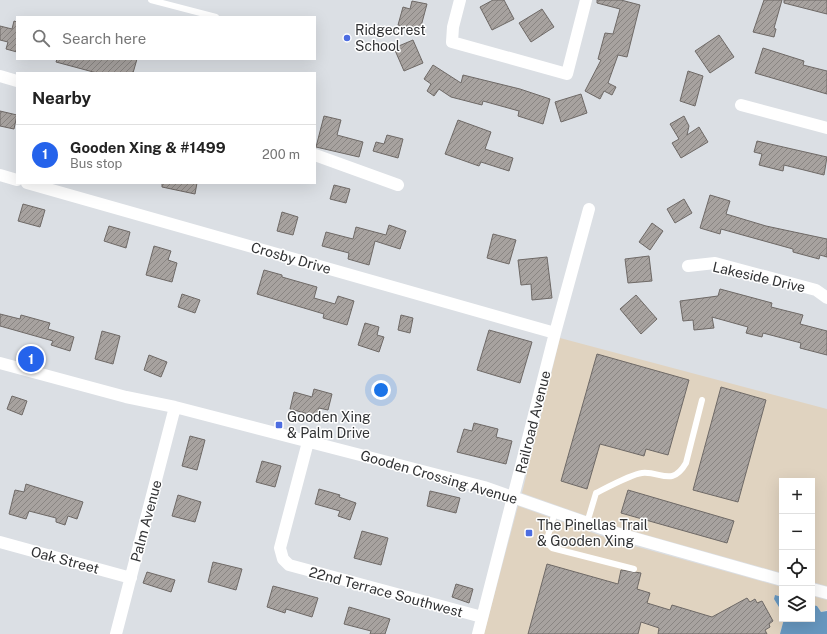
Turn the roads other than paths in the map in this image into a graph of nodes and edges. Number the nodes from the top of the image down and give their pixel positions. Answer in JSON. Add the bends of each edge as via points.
{"nodes":[{"id":1,"x":151,"y":0,"type":"edge"},
{"id":2,"x":460,"y":0,"type":"edge"},
{"id":3,"x":586,"y":0,"type":"edge"},
{"id":4,"x":212,"y":16,"type":"edge"},
{"id":5,"x":0,"y":76,"type":"edge"},
{"id":6,"x":16,"y":81,"type":"edge"},
{"id":7,"x":742,"y":105,"type":"dead end"},
{"id":8,"x":827,"y":128,"type":"edge"},
{"id":9,"x":316,"y":155,"type":"edge"},
{"id":10,"x":0,"y":175,"type":"edge"},
{"id":11,"x":16,"y":180,"type":"edge"},
{"id":12,"x":31,"y":184,"type":"edge"},
{"id":13,"x":398,"y":185,"type":"dead end"},
{"id":14,"x":589,"y":209,"type":"dead end"},
{"id":15,"x":688,"y":266,"type":"dead end"},
{"id":16,"x":827,"y":298,"type":"edge"},
{"id":17,"x":555,"y":333,"type":"junction"},
{"id":18,"x":0,"y":363,"type":"edge"},
{"id":19,"x":702,"y":400,"type":"dead end"},
{"id":20,"x":175,"y":407,"type":"junction"},
{"id":21,"x":308,"y":442,"type":"junction"},
{"id":22,"x":514,"y":497,"type":"junction"},
{"id":23,"x":555,"y":512,"type":"junction"},
{"id":24,"x":588,"y":523,"type":"junction"},
{"id":25,"x":0,"y":542,"type":"edge"},
{"id":26,"x":634,"y":569,"type":"dead end"},
{"id":27,"x":131,"y":578,"type":"junction"},
{"id":28,"x":779,"y":579,"type":"edge"},
{"id":29,"x":815,"y":590,"type":"edge"},
{"id":30,"x":827,"y":593,"type":"edge"},
{"id":31,"x":482,"y":618,"type":"junction"},
{"id":32,"x":116,"y":634,"type":"edge"},
{"id":33,"x":478,"y":634,"type":"edge"}],
"edges":[{"from":1,"to":4,"type":"lane"},
{"from":2,"to":3,"type":"street","via":[[452,42],[567,74]]},
{"from":5,"to":6,"type":"street"},
{"from":7,"to":8,"type":"street"},
{"from":9,"to":13,"type":"street"},
{"from":10,"to":11,"type":"street"},
{"from":12,"to":17,"type":"street","name":"Crosby Drive"},
{"from":14,"to":17,"type":"street","name":"Railroad Avenue"},
{"from":15,"to":16,"type":"street","name":"Lakeside Drive","via":[[715,264],[816,290]]},
{"from":17,"to":22,"type":"street","name":"Railroad Avenue"},
{"from":18,"to":20,"type":"street","name":"Gooden Crossing Avenue","via":[[126,397]]},
{"from":19,"to":24,"type":"lane","via":[[686,463],[681,471],[667,477],[642,473],[596,493]]},
{"from":20,"to":21,"type":"street","name":"Gooden Crossing Avenue"},
{"from":20,"to":27,"type":"street","name":"Palm Avenue"},
{"from":21,"to":22,"type":"street","name":"Gooden Crossing Avenue","via":[[432,473]]},
{"from":21,"to":31,"type":"street","name":"22nd Terrace Southwest","via":[[280,548],[289,565]]},
{"from":22,"to":23,"type":"street","name":"Gooden Crossing Avenue"},
{"from":22,"to":31,"type":"street","name":"Railroad Avenue"},
{"from":23,"to":24,"type":"street","name":"Gooden Crossing Avenue"},
{"from":23,"to":26,"type":"lane","via":[[547,539],[552,548]]},
{"from":24,"to":28,"type":"street","name":"Gooden Crossing Avenue"},
{"from":25,"to":27,"type":"street","name":"Oak Street"},
{"from":27,"to":32,"type":"street","name":"Palm Avenue"},
{"from":29,"to":30,"type":"street"},
{"from":31,"to":33,"type":"street","name":"Railroad Avenue"}]}
